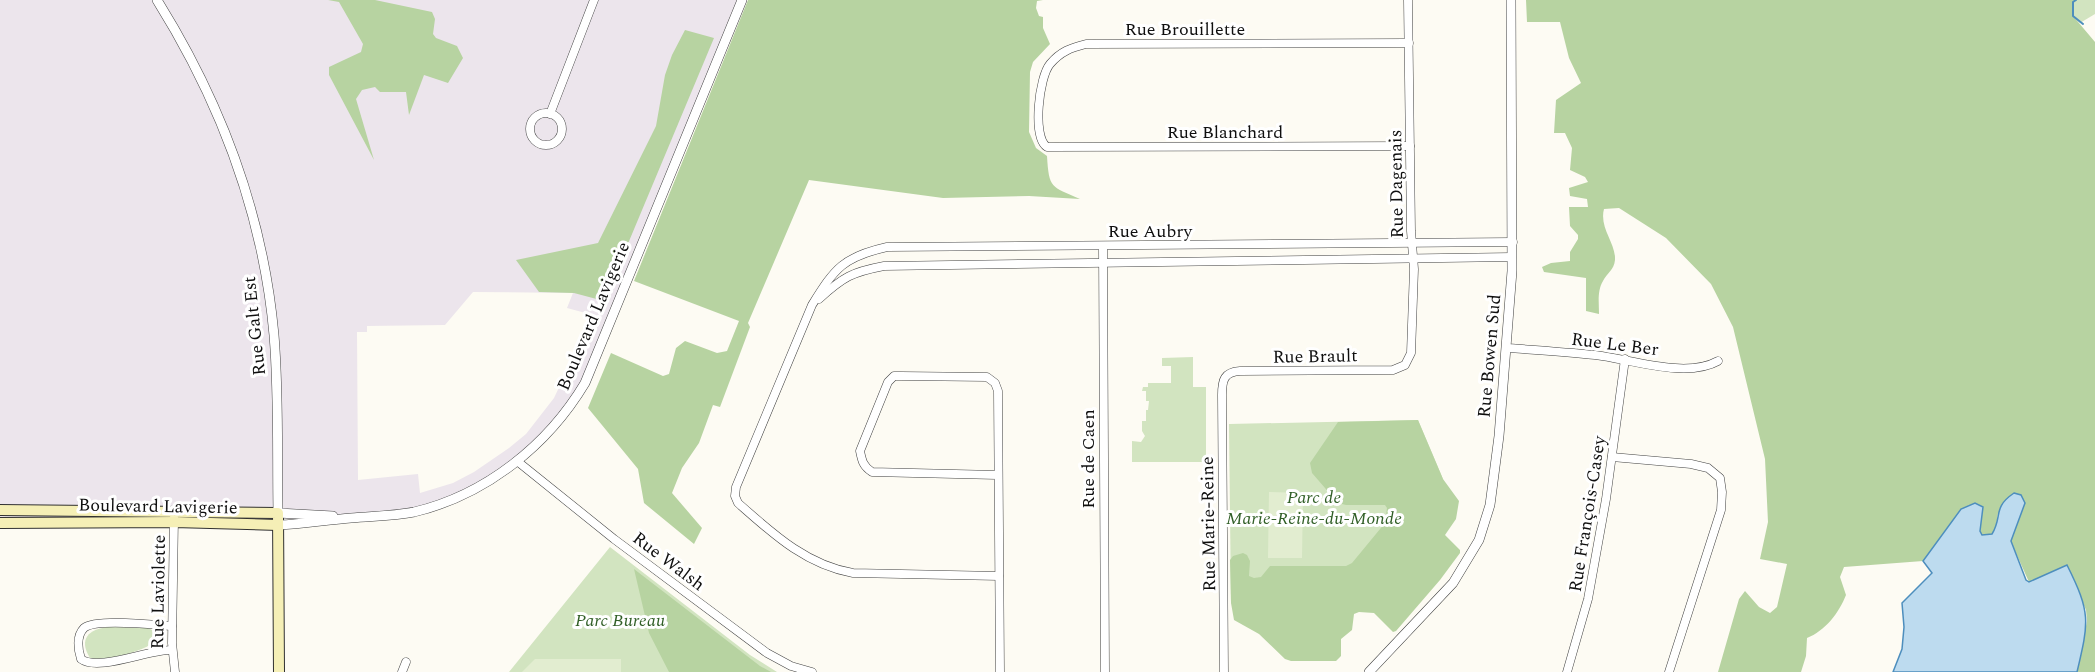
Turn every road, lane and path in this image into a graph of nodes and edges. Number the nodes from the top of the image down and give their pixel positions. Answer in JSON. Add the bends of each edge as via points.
{"nodes":[{"id":1,"x":157,"y":0,"type":"edge"},
{"id":2,"x":594,"y":0,"type":"edge"},
{"id":3,"x":742,"y":0,"type":"edge"},
{"id":4,"x":1408,"y":0,"type":"edge"},
{"id":5,"x":1511,"y":0,"type":"edge"},
{"id":6,"x":1409,"y":43,"type":"junction"},
{"id":7,"x":550,"y":114,"type":"junction"},
{"id":8,"x":1042,"y":144,"type":"joint"},
{"id":9,"x":1410,"y":146,"type":"junction"},
{"id":10,"x":1513,"y":242,"type":"junction"},
{"id":11,"x":1412,"y":244,"type":"junction"},
{"id":12,"x":1103,"y":246,"type":"junction"},
{"id":13,"x":1413,"y":257,"type":"junction"},
{"id":14,"x":1512,"y":257,"type":"junction"},
{"id":15,"x":1103,"y":262,"type":"junction"},
{"id":16,"x":812,"y":305,"type":"junction"},
{"id":17,"x":1507,"y":348,"type":"junction"},
{"id":18,"x":1625,"y":359,"type":"junction"},
{"id":19,"x":1718,"y":361,"type":"dead end"},
{"id":20,"x":1405,"y":366,"type":"joint"},
{"id":21,"x":1225,"y":376,"type":"joint"},
{"id":22,"x":1612,"y":457,"type":"junction"},
{"id":23,"x":517,"y":461,"type":"junction"},
{"id":24,"x":997,"y":475,"type":"junction"},
{"id":25,"x":0,"y":510,"type":"edge"},
{"id":26,"x":278,"y":513,"type":"junction"},
{"id":27,"x":174,"y":517,"type":"junction"},
{"id":28,"x":350,"y":518,"type":"junction"},
{"id":29,"x":0,"y":523,"type":"edge"},
{"id":30,"x":278,"y":525,"type":"junction"},
{"id":31,"x":999,"y":576,"type":"junction"},
{"id":32,"x":172,"y":626,"type":"junction"},
{"id":33,"x":172,"y":650,"type":"junction"},
{"id":34,"x":406,"y":662,"type":"dead end"},
{"id":35,"x":175,"y":672,"type":"edge"},
{"id":36,"x":279,"y":672,"type":"edge"},
{"id":37,"x":402,"y":672,"type":"edge"},
{"id":38,"x":812,"y":672,"type":"edge"},
{"id":39,"x":1000,"y":672,"type":"edge"},
{"id":40,"x":1105,"y":672,"type":"edge"},
{"id":41,"x":1224,"y":672,"type":"edge"},
{"id":42,"x":1369,"y":672,"type":"edge"},
{"id":43,"x":1567,"y":672,"type":"edge"},
{"id":44,"x":1669,"y":672,"type":"edge"}],
"edges":[{"from":1,"to":26,"type":"street","name":"Rue Galt Est","via":[[217,110],[259,240],[274,336]]},
{"from":2,"to":7,"type":"street"},
{"from":3,"to":23,"type":"street","name":"Boulevard Lavigerie","via":[[585,383],[573,404]]},
{"from":4,"to":6,"type":"street","name":"Rue Dagenais"},
{"from":5,"to":10,"type":"street","name":"Rue Bowen Sud"},
{"from":6,"to":8,"type":"street","name":"Rue Brouillette","via":[[1086,44],[1064,50],[1050,64],[1039,91]]},
{"from":6,"to":9,"type":"street","name":"Rue Dagenais"},
{"from":7,"to":7,"type":"street","via":[[538,115],[530,126],[534,139],[545,145],[557,140],[562,128]]},
{"from":8,"to":9,"type":"street","name":"Rue Blanchard"},
{"from":9,"to":11,"type":"street","name":"Rue Dagenais"},
{"from":10,"to":11,"type":"street","name":"Rue Aubry"},
{"from":10,"to":14,"type":"street","name":"Rue Bowen Sud"},
{"from":11,"to":12,"type":"street","name":"Rue Aubry"},
{"from":11,"to":13,"type":"street","name":"Rue Dagenais"},
{"from":12,"to":15,"type":"street","name":"Rue de Caen"},
{"from":12,"to":16,"type":"street","name":"Rue Aubry","via":[[887,247],[849,258],[828,279]]},
{"from":13,"to":14,"type":"street","name":"Rue Aubry"},
{"from":13,"to":15,"type":"street","name":"Rue Aubry"},
{"from":13,"to":20,"type":"street","name":"Rue Dagenais","via":[[1411,353]]},
{"from":14,"to":17,"type":"street","name":"Rue Bowen Sud"},
{"from":15,"to":16,"type":"street","name":"Rue Aubry","via":[[884,266],[860,270],[840,280]]},
{"from":15,"to":40,"type":"street","name":"Rue de Caen"},
{"from":16,"to":31,"type":"street","name":"Rue Aubry","via":[[736,488],[738,502],[778,538],[834,570]]},
{"from":17,"to":18,"type":"street","name":"Rue Le Ber"},
{"from":17,"to":42,"type":"street","name":"Rue Bowen Sud","via":[[1494,483],[1479,540],[1453,583]]},
{"from":18,"to":19,"type":"street","name":"Rue Le Ber","via":[[1690,368]]},
{"from":18,"to":22,"type":"street","name":"Rue François-Casey"},
{"from":20,"to":21,"type":"street","name":"Rue Brault","via":[[1393,370],[1240,371]]},
{"from":21,"to":41,"type":"street","name":"Rue Marie-Reine","via":[[1221,395]]},
{"from":22,"to":43,"type":"street","name":"Rue François-Casey","via":[[1588,600]]},
{"from":22,"to":44,"type":"street","via":[[1691,464],[1708,468],[1720,478],[1720,510]]},
{"from":23,"to":28,"type":"street","name":"Boulevard Lavigerie","via":[[480,485],[431,507]]},
{"from":23,"to":38,"type":"street","name":"Rue Walsh","via":[[767,653],[790,666]]},
{"from":24,"to":24,"type":"street","via":[[995,383],[987,377],[913,376],[894,376],[888,382],[860,451],[866,468],[872,472]]},
{"from":24,"to":31,"type":"street"},
{"from":25,"to":27,"type":"main road","name":"Boulevard Lavigerie"},
{"from":26,"to":27,"type":"main road","name":"Boulevard Lavigerie"},
{"from":26,"to":28,"type":"street","name":"Boulevard Lavigerie"},
{"from":26,"to":30,"type":"main road","name":"Rue Galt Est"},
{"from":27,"to":29,"type":"main road","name":"Boulevard Lavigerie"},
{"from":27,"to":30,"type":"main road","name":"Boulevard Lavigerie"},
{"from":27,"to":32,"type":"street","name":"Rue Laviolette"},
{"from":28,"to":30,"type":"street","name":"Boulevard Lavigerie"},
{"from":30,"to":36,"type":"main road","name":"Rue Galt Est"},
{"from":31,"to":39,"type":"street"},
{"from":32,"to":33,"type":"street","name":"Rue Laviolette"},
{"from":32,"to":33,"type":"street","via":[[97,623],[85,628],[78,644],[81,659],[91,664]]},
{"from":33,"to":35,"type":"street","name":"Rue Laviolette"},
{"from":34,"to":37,"type":"street"}]}
